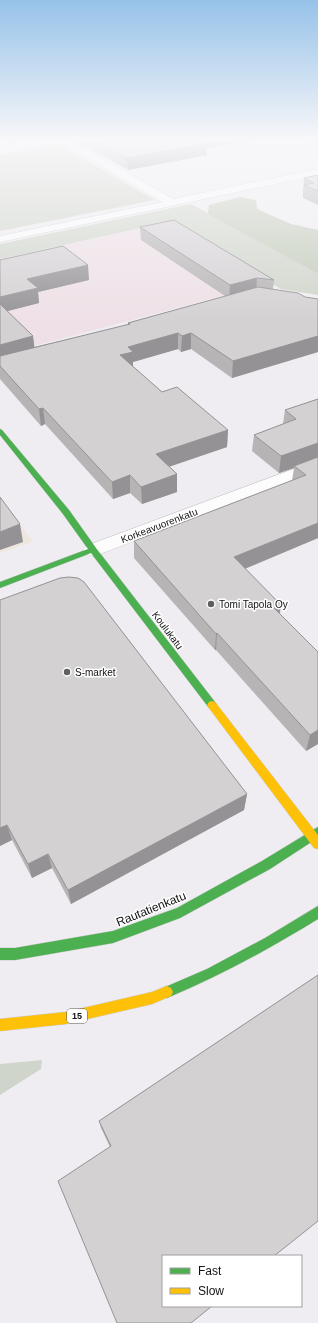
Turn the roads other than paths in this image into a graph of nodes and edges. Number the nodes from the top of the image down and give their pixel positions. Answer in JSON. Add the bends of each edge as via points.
{"nodes":[{"id":1,"x":167,"y":200,"type":"edge"},
{"id":2,"x":187,"y":200,"type":"edge"},
{"id":3,"x":172,"y":203,"type":"junction"},
{"id":4,"x":0,"y":239,"type":"edge"},
{"id":5,"x":0,"y":431,"type":"edge"},
{"id":6,"x":318,"y":465,"type":"edge"},
{"id":7,"x":93,"y":550,"type":"junction"},
{"id":8,"x":0,"y":585,"type":"edge"},
{"id":9,"x":315,"y":834,"type":"edge"},
{"id":10,"x":318,"y":844,"type":"edge"},
{"id":11,"x":318,"y":912,"type":"edge"},
{"id":12,"x":0,"y":954,"type":"edge"},
{"id":13,"x":0,"y":1025,"type":"edge"}],
"edges":[{"from":1,"to":3,"type":"street"},
{"from":2,"to":3,"type":"street"},
{"from":3,"to":4,"type":"street"},
{"from":5,"to":7,"type":"main road","name":"Koulukatu","via":[[66,512]]},
{"from":6,"to":7,"type":"street","name":"Korkeavuorenkatu"},
{"from":7,"to":8,"type":"main road","name":"Korkeavuorenkatu"},
{"from":7,"to":9,"type":"main road","name":"Koulukatu"},
{"from":9,"to":10,"type":"main road","name":"Koulukatu"},
{"from":9,"to":12,"type":"main road","name":"Rautatienkatu","via":[[266,865],[180,912],[113,937],[15,954]]},
{"from":11,"to":13,"type":"main road","number":"15","via":[[211,973],[152,998],[66,1018]]}]}
